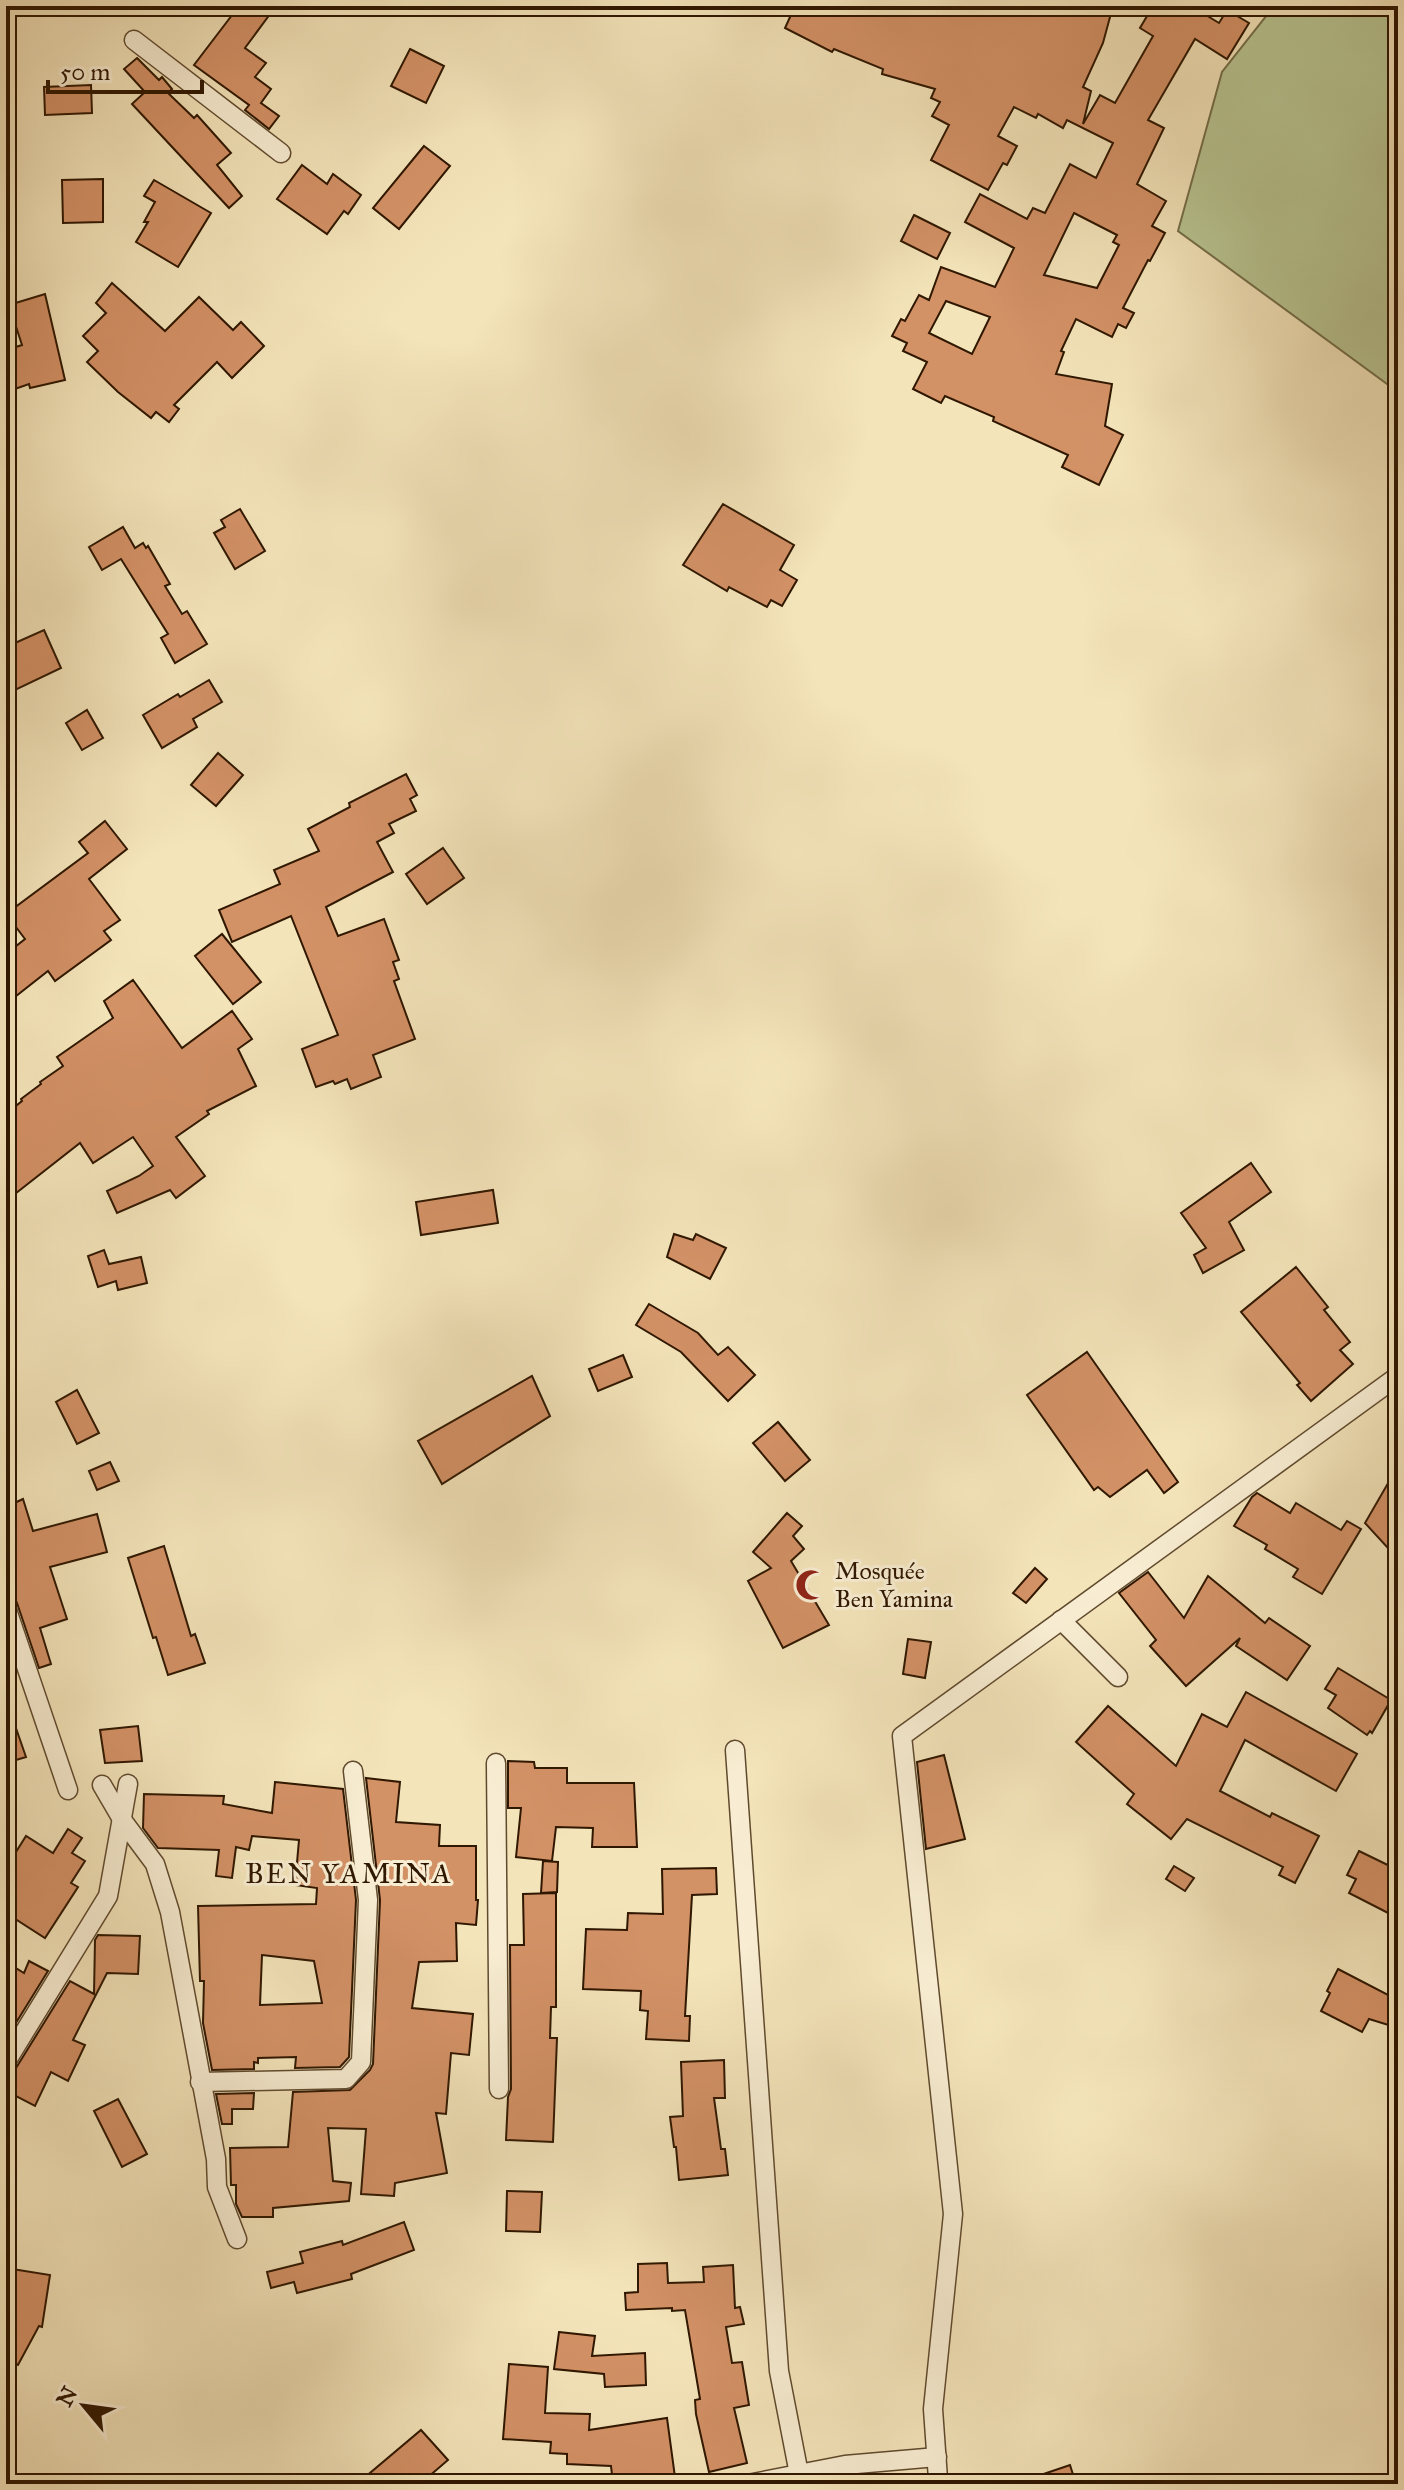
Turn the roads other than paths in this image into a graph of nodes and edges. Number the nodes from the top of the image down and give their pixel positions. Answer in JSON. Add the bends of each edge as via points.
{"nodes":[{"id":1,"x":134,"y":40,"type":"dead end"},
{"id":2,"x":281,"y":153,"type":"dead end"},
{"id":3,"x":1398,"y":1376,"type":"edge"},
{"id":4,"x":6,"y":1607,"type":"edge"},
{"id":5,"x":1061,"y":1620,"type":"junction"},
{"id":6,"x":1118,"y":1677,"type":"dead end"},
{"id":7,"x":735,"y":1750,"type":"dead end"},
{"id":8,"x":496,"y":1763,"type":"dead end"},
{"id":9,"x":353,"y":1771,"type":"dead end"},
{"id":10,"x":128,"y":1784,"type":"dead end"},
{"id":11,"x":102,"y":1785,"type":"dead end"},
{"id":12,"x":68,"y":1790,"type":"dead end"},
{"id":13,"x":123,"y":1821,"type":"junction"},
{"id":14,"x":6,"y":2062,"type":"edge"},
{"id":15,"x":200,"y":2082,"type":"junction"},
{"id":16,"x":499,"y":2089,"type":"dead end"},
{"id":17,"x":237,"y":2239,"type":"dead end"},
{"id":18,"x":937,"y":2457,"type":"junction"},
{"id":19,"x":799,"y":2474,"type":"junction"},
{"id":20,"x":748,"y":2484,"type":"edge"},
{"id":21,"x":942,"y":2484,"type":"edge"}],
"edges":[{"from":1,"to":2,"type":"street"},
{"from":3,"to":5,"type":"street"},
{"from":4,"to":12,"type":"street"},
{"from":5,"to":6,"type":"street"},
{"from":5,"to":18,"type":"street","via":[[902,1736],[953,2214],[933,2409]]},
{"from":7,"to":19,"type":"street","via":[[779,2371]]},
{"from":8,"to":16,"type":"street"},
{"from":9,"to":15,"type":"street","via":[[368,1900],[361,2062],[346,2079]]},
{"from":10,"to":13,"type":"street"},
{"from":11,"to":13,"type":"street"},
{"from":13,"to":14,"type":"street","via":[[108,1896]]},
{"from":13,"to":15,"type":"street","via":[[155,1864],[170,1912]]},
{"from":15,"to":17,"type":"street","via":[[217,2187]]},
{"from":18,"to":19,"type":"street"},
{"from":18,"to":21,"type":"street"},
{"from":19,"to":20,"type":"street"}]}
